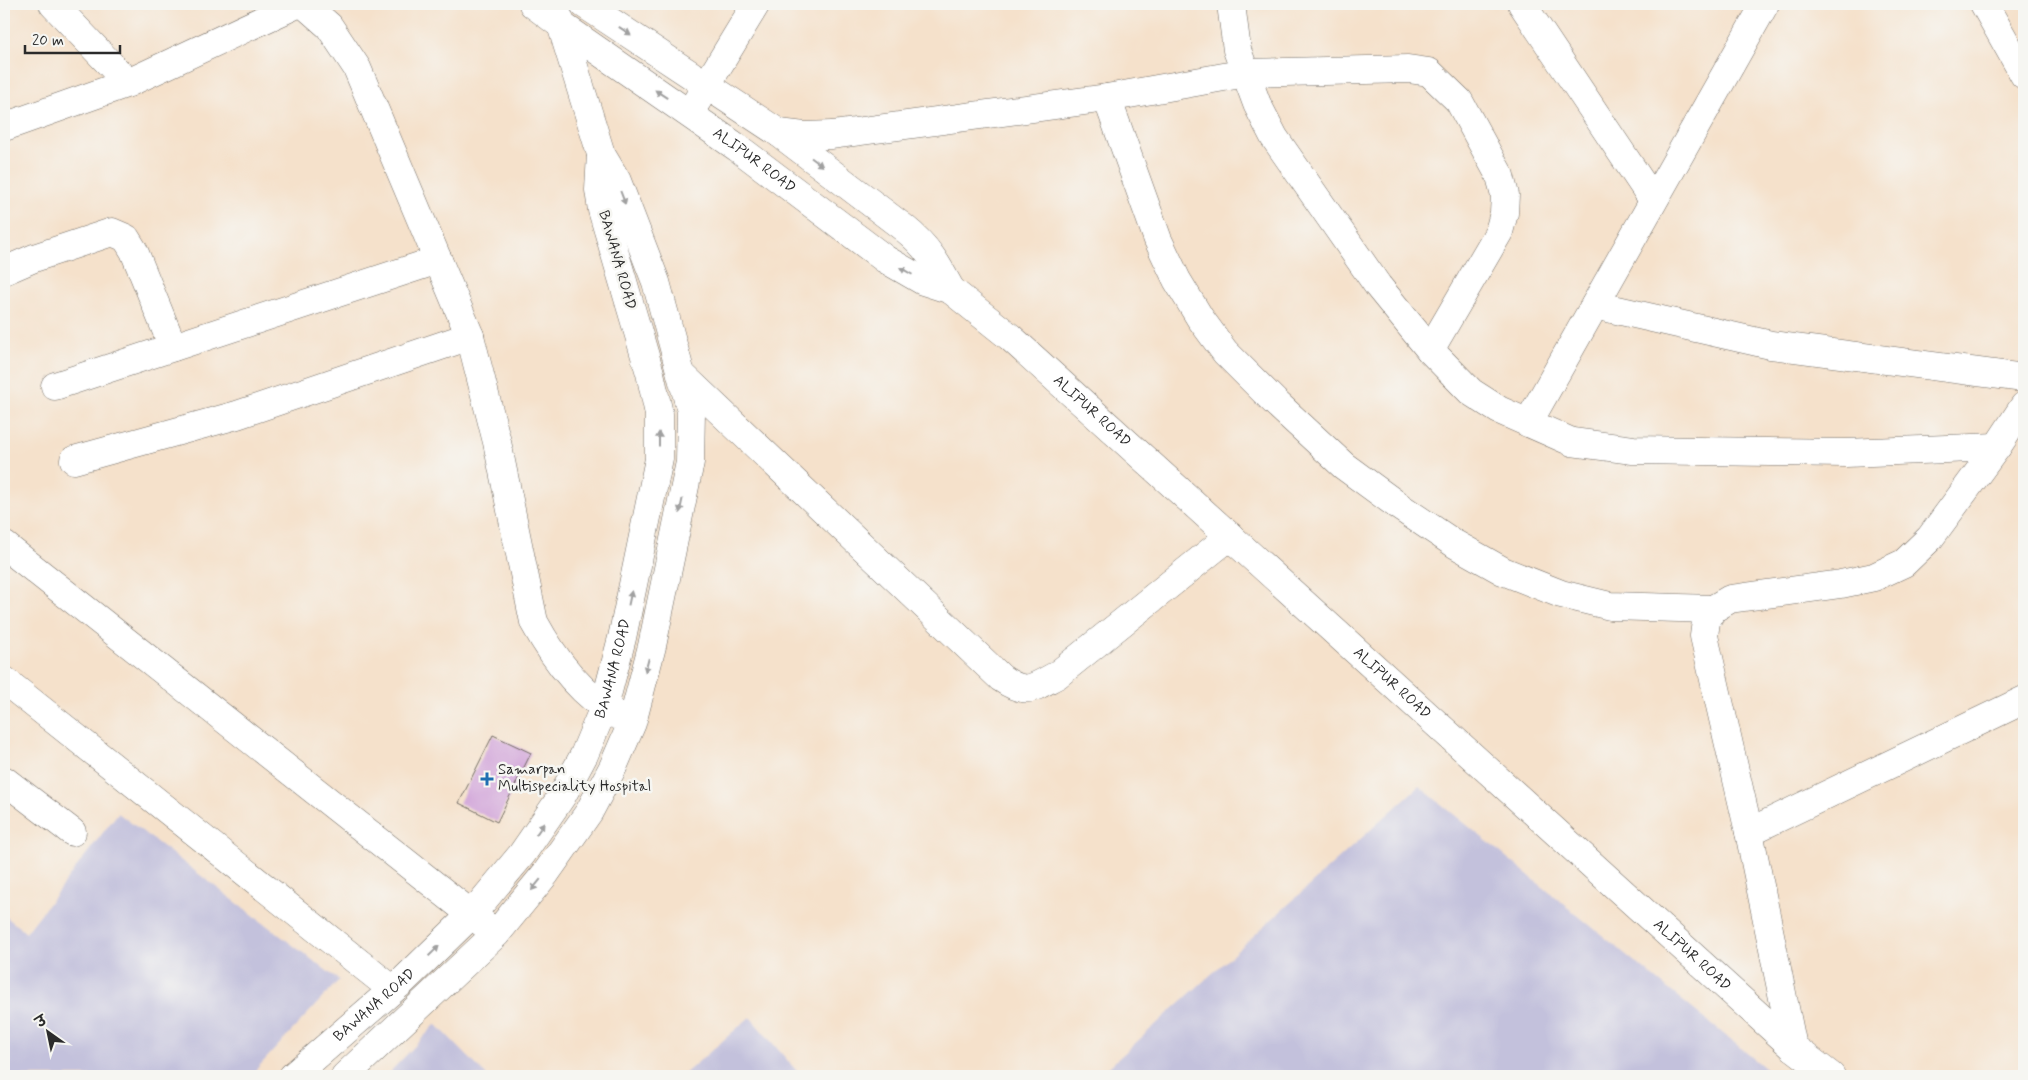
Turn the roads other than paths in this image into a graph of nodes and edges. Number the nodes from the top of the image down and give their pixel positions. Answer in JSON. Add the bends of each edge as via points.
{"nodes":[{"id":1,"x":53,"y":4,"type":"edge"},
{"id":2,"x":297,"y":4,"type":"edge"},
{"id":3,"x":304,"y":4,"type":"edge"},
{"id":4,"x":533,"y":4,"type":"edge"},
{"id":5,"x":584,"y":4,"type":"edge"},
{"id":6,"x":756,"y":4,"type":"edge"},
{"id":7,"x":1231,"y":4,"type":"edge"},
{"id":8,"x":1522,"y":4,"type":"edge"},
{"id":9,"x":1765,"y":4,"type":"edge"},
{"id":10,"x":1984,"y":4,"type":"edge"},
{"id":11,"x":558,"y":15,"type":"edge"},
{"id":12,"x":1246,"y":73,"type":"junction"},
{"id":13,"x":2024,"y":75,"type":"edge"},
{"id":14,"x":128,"y":83,"type":"junction"},
{"id":15,"x":707,"y":86,"type":"junction"},
{"id":16,"x":1107,"y":98,"type":"junction"},
{"id":17,"x":689,"y":112,"type":"junction"},
{"id":18,"x":4,"y":127,"type":"edge"},
{"id":19,"x":778,"y":133,"type":"junction"},
{"id":20,"x":601,"y":154,"type":"junction"},
{"id":21,"x":1653,"y":200,"type":"junction"},
{"id":22,"x":438,"y":260,"type":"junction"},
{"id":23,"x":4,"y":271,"type":"edge"},
{"id":24,"x":951,"y":290,"type":"junction"},
{"id":25,"x":1595,"y":305,"type":"junction"},
{"id":26,"x":470,"y":336,"type":"junction"},
{"id":27,"x":173,"y":347,"type":"junction"},
{"id":28,"x":1430,"y":350,"type":"junction"},
{"id":29,"x":682,"y":375,"type":"junction"},
{"id":30,"x":2024,"y":378,"type":"edge"},
{"id":31,"x":55,"y":386,"type":"dead end"},
{"id":32,"x":2024,"y":406,"type":"edge"},
{"id":33,"x":1528,"y":423,"type":"junction"},
{"id":34,"x":1998,"y":447,"type":"junction"},
{"id":35,"x":74,"y":460,"type":"dead end"},
{"id":36,"x":1230,"y":536,"type":"junction"},
{"id":37,"x":4,"y":545,"type":"edge"},
{"id":38,"x":1713,"y":609,"type":"junction"},
{"id":39,"x":4,"y":680,"type":"edge"},
{"id":40,"x":2024,"y":700,"type":"edge"},
{"id":41,"x":604,"y":707,"type":"junction"},
{"id":42,"x":632,"y":722,"type":"junction"},
{"id":43,"x":4,"y":780,"type":"edge"},
{"id":44,"x":72,"y":832,"type":"dead end"},
{"id":45,"x":1749,"y":832,"type":"junction"},
{"id":46,"x":472,"y":914,"type":"junction"},
{"id":47,"x":496,"y":934,"type":"junction"},
{"id":48,"x":392,"y":989,"type":"junction"},
{"id":49,"x":1793,"y":1047,"type":"junction"},
{"id":50,"x":293,"y":1076,"type":"edge"},
{"id":51,"x":345,"y":1076,"type":"edge"},
{"id":52,"x":1831,"y":1076,"type":"edge"}],
"edges":[{"from":1,"to":14,"type":"street"},
{"from":2,"to":14,"type":"street"},
{"from":3,"to":22,"type":"street","via":[[329,26],[357,68]]},
{"from":4,"to":11,"type":"street"},
{"from":5,"to":15,"type":"street","name":"ALIPUR ROAD","one_way":true},
{"from":6,"to":15,"type":"street"},
{"from":7,"to":12,"type":"street","via":[[1237,50]]},
{"from":8,"to":21,"type":"street"},
{"from":9,"to":21,"type":"street"},
{"from":10,"to":13,"type":"street"},
{"from":17,"to":11,"type":"street","name":"ALIPUR ROAD","one_way":true},
{"from":11,"to":20,"type":"street","name":"BAWANA ROAD"},
{"from":12,"to":16,"type":"street"},
{"from":12,"to":28,"type":"street","via":[[1274,137],[1378,286]]},
{"from":12,"to":28,"type":"street","via":[[1429,72],[1460,100],[1500,176],[1505,195],[1504,212],[1499,232]]},
{"from":14,"to":18,"type":"street"},
{"from":15,"to":17,"type":"street"},
{"from":15,"to":19,"type":"street","name":"ALIPUR ROAD"},
{"from":16,"to":19,"type":"street","via":[[832,135]]},
{"from":16,"to":38,"type":"street","via":[[1158,240],[1176,280],[1200,318],[1225,352],[1344,466],[1455,544],[1503,571],[1561,594],[1610,606]]},
{"from":24,"to":17,"type":"street","name":"ALIPUR ROAD","one_way":true,"via":[[923,281],[885,259]]},
{"from":19,"to":24,"type":"street","name":"ALIPUR ROAD","one_way":true,"via":[[921,241]]},
{"from":20,"to":29,"type":"street","name":"BAWANA ROAD","one_way":true,"via":[[617,181],[656,282]]},
{"from":41,"to":20,"type":"street","name":"BAWANA ROAD","one_way":true,"via":[[622,638],[659,459],[659,414],[602,210],[599,190]]},
{"from":21,"to":25,"type":"street"},
{"from":22,"to":26,"type":"street"},
{"from":22,"to":27,"type":"street"},
{"from":23,"to":27,"type":"street","via":[[112,232],[126,238]]},
{"from":24,"to":36,"type":"street","name":"ALIPUR ROAD","via":[[1010,337]]},
{"from":25,"to":30,"type":"street","via":[[1771,345]]},
{"from":25,"to":33,"type":"street"},
{"from":26,"to":35,"type":"street","via":[[237,415]]},
{"from":26,"to":41,"type":"street","via":[[497,442],[534,622],[568,674]]},
{"from":27,"to":31,"type":"street"},
{"from":28,"to":33,"type":"street","via":[[1471,392]]},
{"from":29,"to":36,"type":"street","via":[[1015,688],[1031,688],[1057,675]]},
{"from":29,"to":42,"type":"street","name":"BAWANA ROAD","one_way":true,"via":[[691,410],[690,462],[652,646]]},
{"from":32,"to":34,"type":"street"},
{"from":33,"to":34,"type":"street","via":[[1572,442],[1633,450],[1846,452]]},
{"from":34,"to":38,"type":"street","via":[[1930,538],[1904,563],[1874,577],[1730,599]]},
{"from":36,"to":49,"type":"street","name":"ALIPUR ROAD"},
{"from":37,"to":46,"type":"street"},
{"from":38,"to":45,"type":"street","via":[[1706,620],[1704,636]]},
{"from":39,"to":48,"type":"street"},
{"from":40,"to":45,"type":"street"},
{"from":41,"to":42,"type":"street"},
{"from":46,"to":41,"type":"street","name":"BAWANA ROAD","one_way":true,"via":[[522,854],[562,796]]},
{"from":42,"to":47,"type":"street","name":"BAWANA ROAD","one_way":true,"via":[[589,812]]},
{"from":43,"to":44,"type":"street"},
{"from":45,"to":49,"type":"street"},
{"from":46,"to":47,"type":"street"},
{"from":48,"to":46,"type":"street","name":"BAWANA ROAD","one_way":true},
{"from":47,"to":51,"type":"street","name":"BAWANA ROAD"},
{"from":48,"to":50,"type":"street","name":"BAWANA ROAD"},
{"from":49,"to":52,"type":"street","name":"ALIPUR ROAD"}]}
